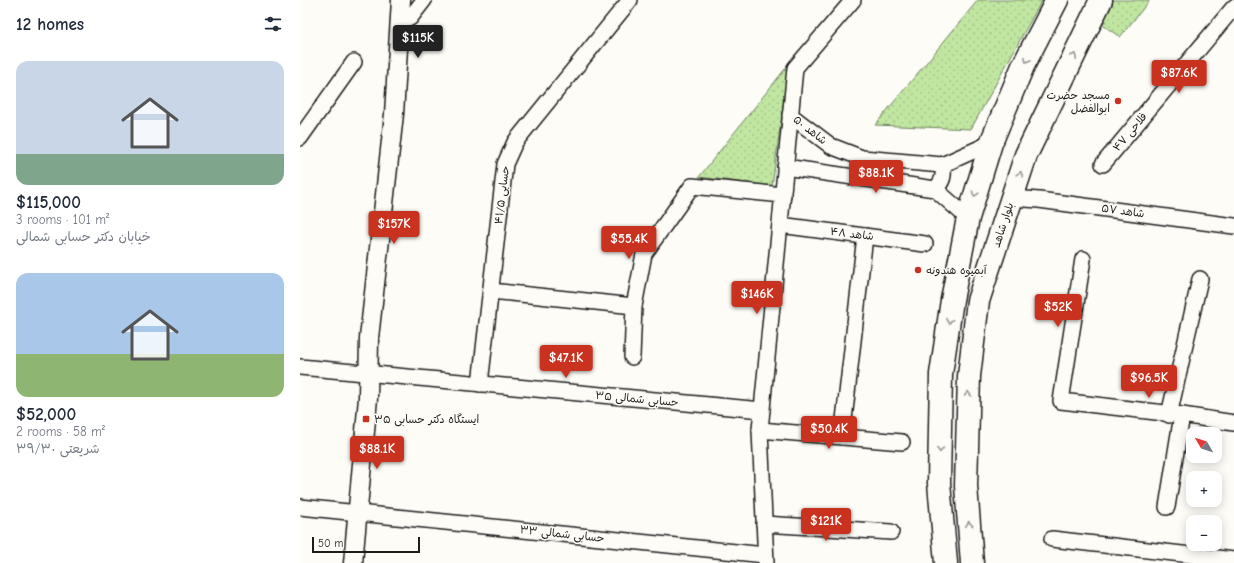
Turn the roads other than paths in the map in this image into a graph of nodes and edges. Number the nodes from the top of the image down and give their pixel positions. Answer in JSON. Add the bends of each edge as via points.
{"nodes":[{"id":1,"x":401,"y":0,"type":"edge"},
{"id":2,"x":413,"y":0,"type":"edge"},
{"id":3,"x":424,"y":0,"type":"edge"},
{"id":4,"x":630,"y":0,"type":"edge"},
{"id":5,"x":853,"y":0,"type":"edge"},
{"id":6,"x":1057,"y":0,"type":"edge"},
{"id":7,"x":1101,"y":0,"type":"edge"},
{"id":8,"x":1234,"y":7,"type":"edge"},
{"id":9,"x":410,"y":18,"type":"junction"},
{"id":10,"x":354,"y":62,"type":"dead end"},
{"id":11,"x":394,"y":114,"type":"junction"},
{"id":12,"x":790,"y":115,"type":"junction"},
{"id":13,"x":300,"y":138,"type":"edge"},
{"id":14,"x":991,"y":143,"type":"junction"},
{"id":15,"x":1102,"y":164,"type":"dead end"},
{"id":16,"x":942,"y":165,"type":"junction"},
{"id":17,"x":786,"y":167,"type":"junction"},
{"id":18,"x":935,"y":189,"type":"junction"},
{"id":19,"x":783,"y":195,"type":"junction"},
{"id":20,"x":1012,"y":198,"type":"junction"},
{"id":21,"x":968,"y":218,"type":"junction"},
{"id":22,"x":1232,"y":222,"type":"edge"},
{"id":23,"x":780,"y":225,"type":"junction"},
{"id":24,"x":865,"y":236,"type":"junction"},
{"id":25,"x":925,"y":244,"type":"dead end"},
{"id":26,"x":1083,"y":259,"type":"dead end"},
{"id":27,"x":1200,"y":279,"type":"dead end"},
{"id":28,"x":491,"y":291,"type":"junction"},
{"id":29,"x":634,"y":306,"type":"junction"},
{"id":30,"x":632,"y":357,"type":"dead end"},
{"id":31,"x":300,"y":367,"type":"edge"},
{"id":32,"x":369,"y":374,"type":"junction"},
{"id":33,"x":480,"y":384,"type":"junction"},
{"id":34,"x":762,"y":410,"type":"junction"},
{"id":35,"x":1176,"y":415,"type":"junction"},
{"id":36,"x":1234,"y":423,"type":"edge"},
{"id":37,"x":760,"y":430,"type":"junction"},
{"id":38,"x":842,"y":437,"type":"junction"},
{"id":39,"x":902,"y":442,"type":"dead end"},
{"id":40,"x":300,"y":507,"type":"edge"},
{"id":41,"x":1167,"y":507,"type":"dead end"},
{"id":42,"x":358,"y":513,"type":"junction"},
{"id":43,"x":764,"y":524,"type":"junction"},
{"id":44,"x":891,"y":532,"type":"dead end"},
{"id":45,"x":1052,"y":539,"type":"dead end"},
{"id":46,"x":766,"y":559,"type":"edge"},
{"id":47,"x":1234,"y":560,"type":"edge"},
{"id":48,"x":353,"y":563,"type":"edge"},
{"id":49,"x":946,"y":563,"type":"edge"},
{"id":50,"x":972,"y":563,"type":"edge"}],
"edges":[{"from":1,"to":11,"type":"street"},
{"from":2,"to":9,"type":"street"},
{"from":3,"to":9,"type":"street"},
{"from":4,"to":28,"type":"street","name":"حسابی ۴۱/۵","via":[[515,142],[505,164]]},
{"from":5,"to":12,"type":"street","via":[[795,68]]},
{"from":6,"to":14,"type":"main road","one_way":true,"via":[[1023,66]]},
{"from":20,"to":7,"type":"main road","name":"بلوار شاهد","one_way":true,"via":[[1026,155]]},
{"from":8,"to":15,"type":"street","name":"فلاحی ۴۷"},
{"from":9,"to":11,"type":"street"},
{"from":10,"to":13,"type":"street"},
{"from":11,"to":32,"type":"street","via":[[369,338]]},
{"from":12,"to":16,"type":"street","name":"شاهد ۵۰","via":[[831,146],[862,158]]},
{"from":12,"to":17,"type":"street"},
{"from":14,"to":16,"type":"street","name":"شاهد ۵۰"},
{"from":14,"to":21,"type":"main road","one_way":true},
{"from":16,"to":18,"type":"street","via":[[942,180]]},
{"from":17,"to":18,"type":"street"},
{"from":17,"to":19,"type":"street"},
{"from":18,"to":21,"type":"street"},
{"from":19,"to":23,"type":"street"},
{"from":19,"to":29,"type":"street","via":[[692,186],[644,254]]},
{"from":20,"to":22,"type":"street","name":"شاهد ۵۷"},
{"from":50,"to":20,"type":"main road","name":"بلوار شاهد","one_way":true,"via":[[966,486],[969,376],[978,301]]},
{"from":21,"to":49,"type":"main road","one_way":true,"via":[[941,374],[939,483]]},
{"from":23,"to":24,"type":"street","name":"شاهد ۴۸"},
{"from":23,"to":34,"type":"street"},
{"from":24,"to":25,"type":"street","name":"شاهد ۴۸"},
{"from":24,"to":38,"type":"street"},
{"from":26,"to":35,"type":"street","via":[[1061,401]]},
{"from":27,"to":35,"type":"street"},
{"from":28,"to":29,"type":"street"},
{"from":28,"to":33,"type":"street","name":"حسابی ۴۱/۵"},
{"from":29,"to":30,"type":"street"},
{"from":31,"to":32,"type":"street","name":"حسابی شمالی ۳۵"},
{"from":32,"to":33,"type":"street","name":"حسابی شمالی ۳۵"},
{"from":32,"to":42,"type":"street"},
{"from":33,"to":34,"type":"street","name":"حسابی شمالی ۳۵"},
{"from":34,"to":37,"type":"street"},
{"from":35,"to":36,"type":"street"},
{"from":35,"to":41,"type":"street"},
{"from":37,"to":38,"type":"street"},
{"from":37,"to":43,"type":"street"},
{"from":38,"to":39,"type":"street"},
{"from":40,"to":42,"type":"street","name":"حسابی شمالی ۳۳"},
{"from":42,"to":46,"type":"street","name":"حسابی شمالی ۳۳"},
{"from":42,"to":48,"type":"street"},
{"from":43,"to":44,"type":"street"},
{"from":43,"to":46,"type":"street"},
{"from":45,"to":47,"type":"street"}]}
